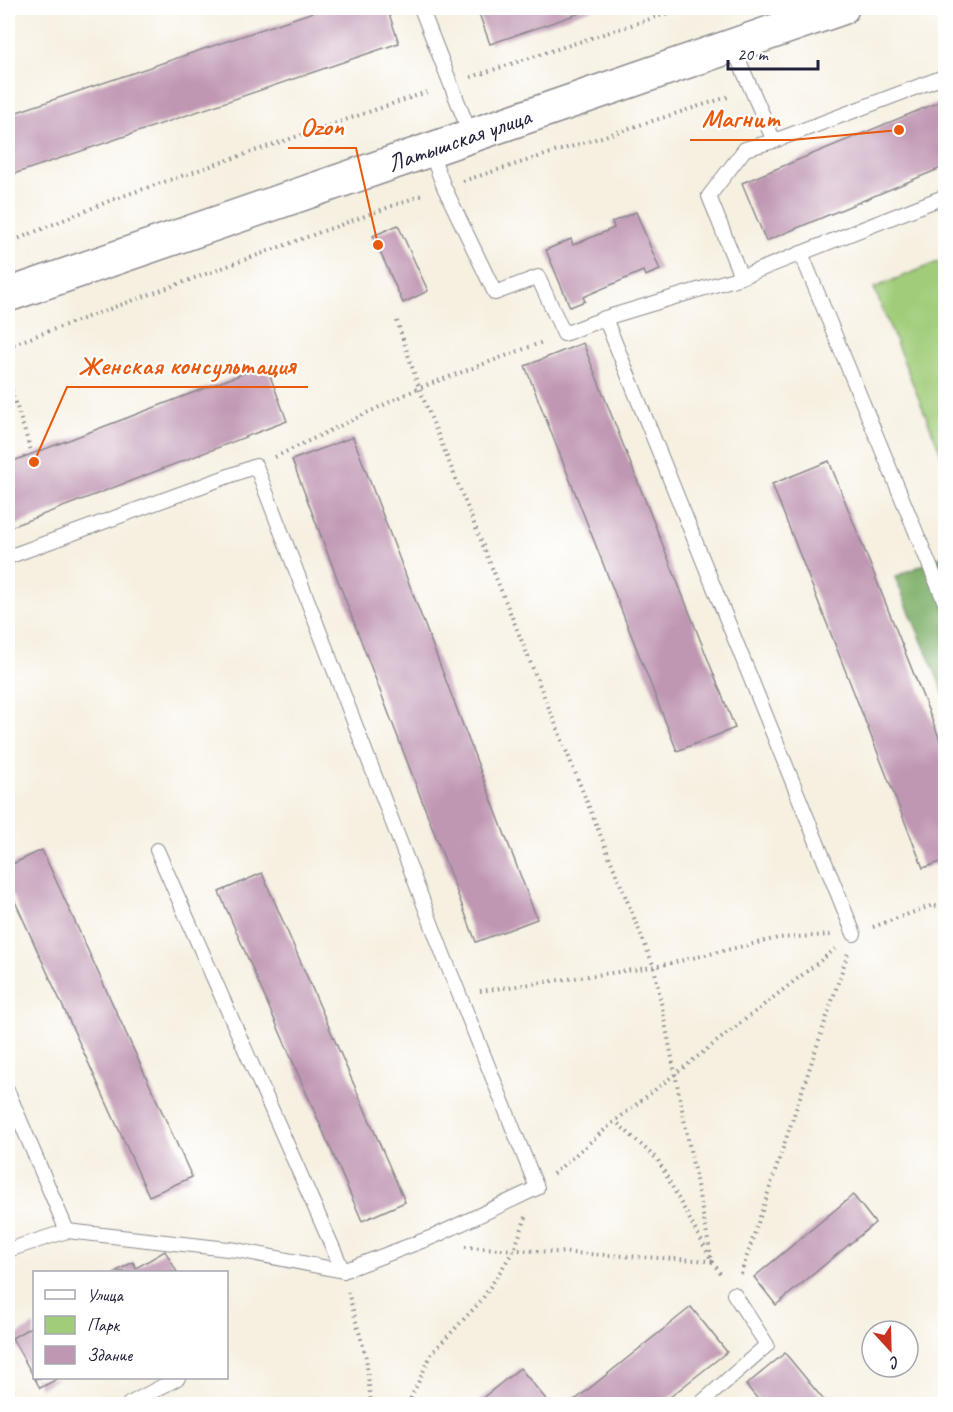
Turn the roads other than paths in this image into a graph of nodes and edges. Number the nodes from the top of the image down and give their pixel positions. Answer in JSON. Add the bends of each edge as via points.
{"nodes":[{"id":1,"x":421,"y":8,"type":"edge"},
{"id":2,"x":842,"y":8,"type":"edge"},
{"id":3,"x":803,"y":14,"type":"edge"},
{"id":4,"x":732,"y":45,"type":"junction"},
{"id":5,"x":945,"y":76,"type":"edge"},
{"id":6,"x":471,"y":136,"type":"junction"},
{"id":7,"x":774,"y":141,"type":"junction"},
{"id":8,"x":430,"y":150,"type":"junction"},
{"id":9,"x":945,"y":196,"type":"edge"},
{"id":10,"x":801,"y":253,"type":"junction"},
{"id":11,"x":741,"y":277,"type":"junction"},
{"id":12,"x":8,"y":295,"type":"edge"},
{"id":13,"x":605,"y":318,"type":"junction"},
{"id":14,"x":8,"y":556,"type":"edge"},
{"id":15,"x":945,"y":605,"type":"edge"},
{"id":16,"x":157,"y":850,"type":"dead end"},
{"id":17,"x":854,"y":934,"type":"road end"},
{"id":18,"x":8,"y":1092,"type":"edge"},
{"id":19,"x":67,"y":1231,"type":"junction"},
{"id":20,"x":8,"y":1250,"type":"edge"},
{"id":21,"x":343,"y":1270,"type":"junction"},
{"id":22,"x":734,"y":1294,"type":"road end"},
{"id":23,"x":174,"y":1379,"type":"edge"},
{"id":24,"x":706,"y":1403,"type":"edge"},
{"id":25,"x":129,"y":1404,"type":"edge"}],
"edges":[{"from":1,"to":6,"type":"lane"},
{"from":2,"to":3,"type":"street","name":"Латышская улица"},
{"from":3,"to":4,"type":"street","name":"Латышская улица"},
{"from":4,"to":6,"type":"street","name":"Латышская улица"},
{"from":4,"to":7,"type":"lane"},
{"from":5,"to":7,"type":"lane"},
{"from":6,"to":8,"type":"street","name":"Латышская улица"},
{"from":7,"to":11,"type":"lane","via":[[745,149],[710,196]]},
{"from":8,"to":12,"type":"street","name":"Латышская улица"},
{"from":8,"to":13,"type":"lane","via":[[495,293],[538,277],[564,334]]},
{"from":9,"to":10,"type":"lane"},
{"from":10,"to":11,"type":"lane"},
{"from":10,"to":15,"type":"lane"},
{"from":11,"to":13,"type":"lane"},
{"from":13,"to":17,"type":"lane"},
{"from":14,"to":21,"type":"lane","via":[[256,466],[537,1188],[435,1236]]},
{"from":16,"to":21,"type":"lane"},
{"from":18,"to":19,"type":"lane"},
{"from":19,"to":20,"type":"lane"},
{"from":19,"to":21,"type":"lane","via":[[237,1250]]},
{"from":22,"to":24,"type":"lane","via":[[767,1345]]},
{"from":23,"to":25,"type":"lane"}]}
